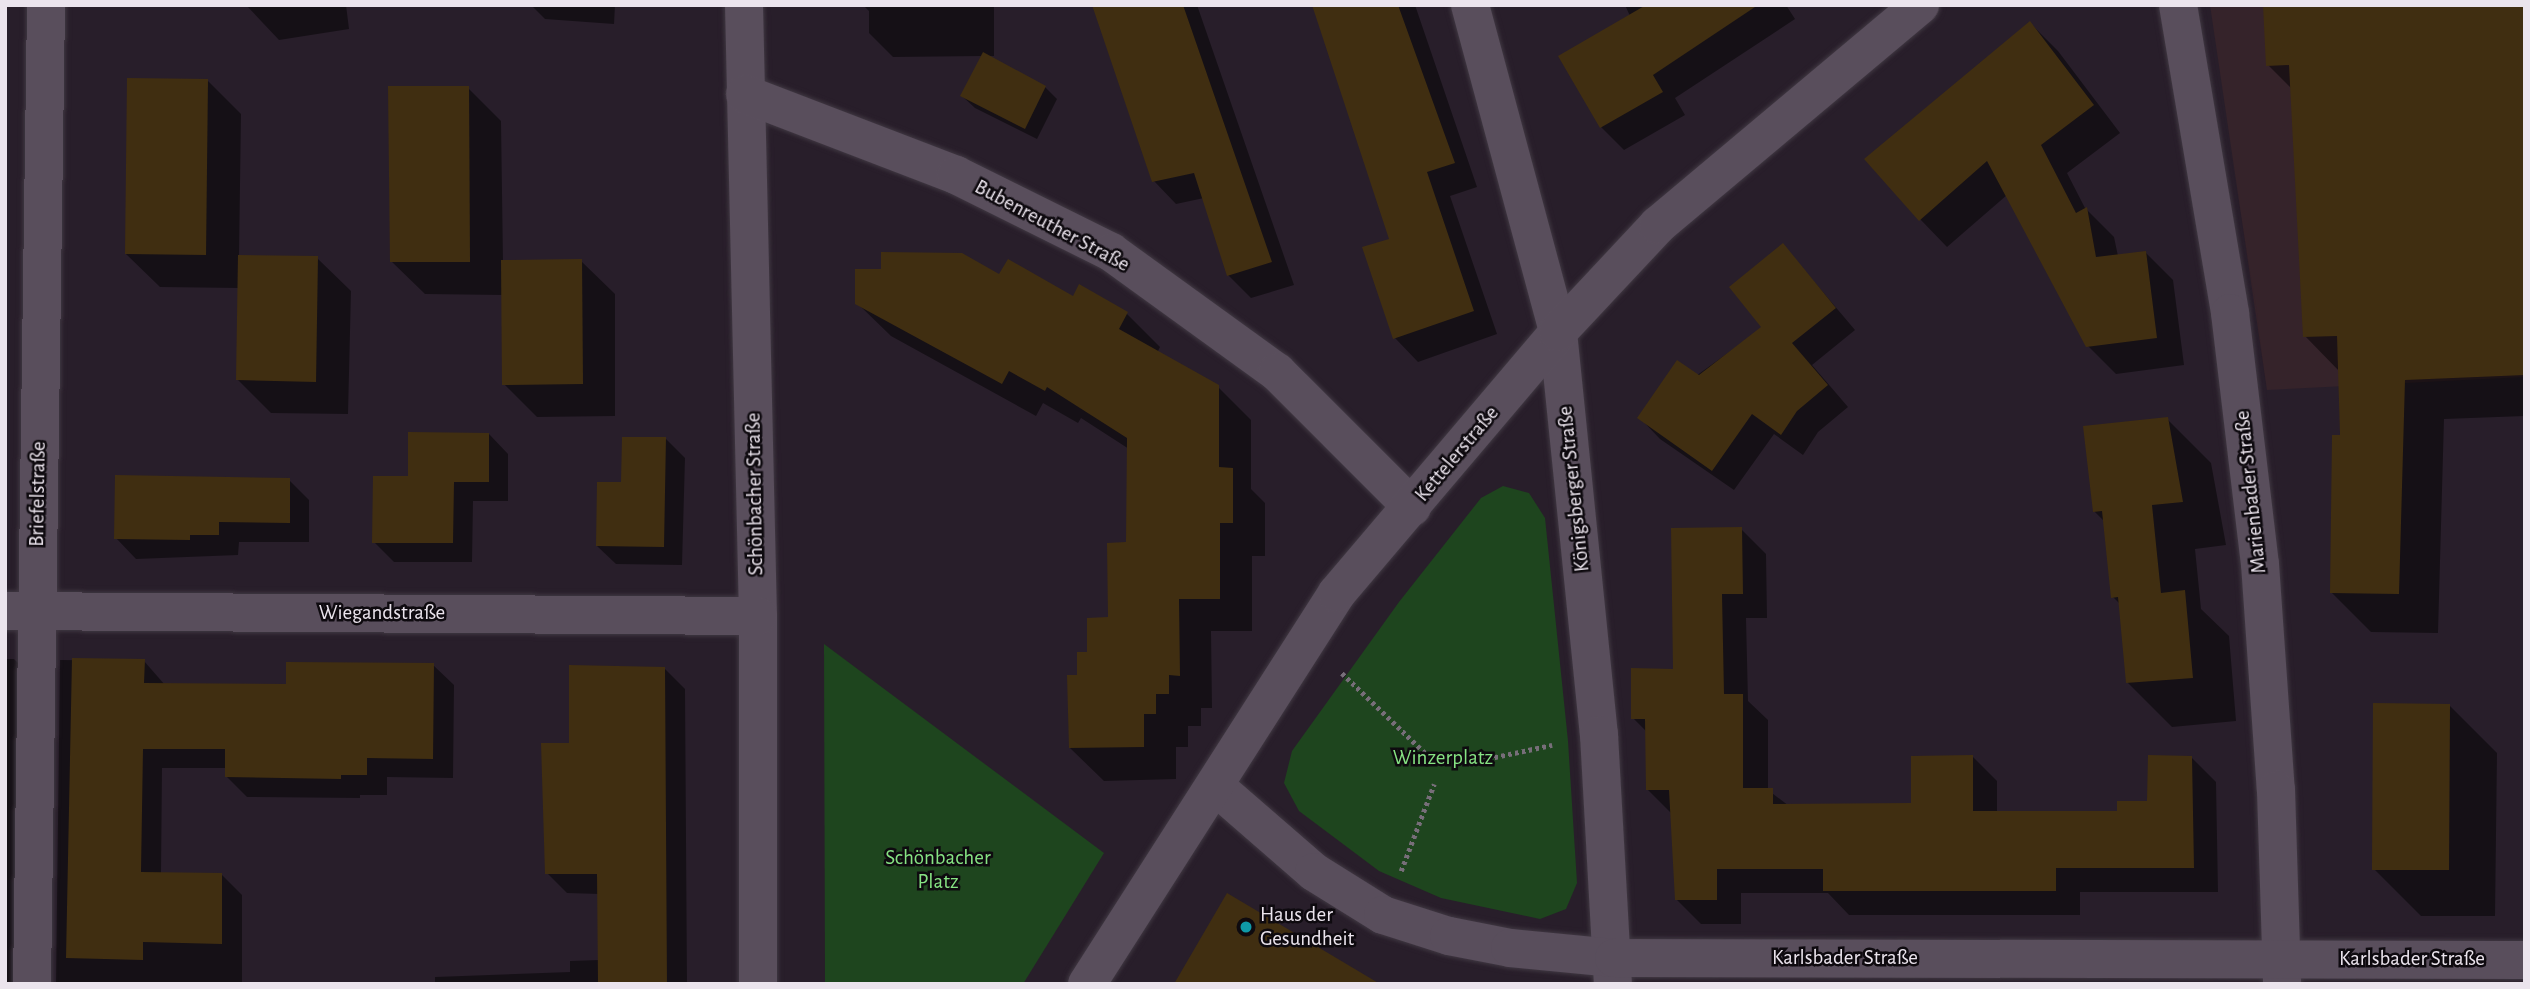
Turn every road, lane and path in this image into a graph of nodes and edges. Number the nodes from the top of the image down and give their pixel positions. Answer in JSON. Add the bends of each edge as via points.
{"nodes":[{"id":1,"x":46,"y":5,"type":"edge"},
{"id":2,"x":744,"y":5,"type":"edge"},
{"id":3,"x":1470,"y":5,"type":"edge"},
{"id":4,"x":1920,"y":5,"type":"edge"},
{"id":5,"x":2178,"y":5,"type":"edge"},
{"id":6,"x":745,"y":94,"type":"junction"},
{"id":7,"x":1558,"y":332,"type":"junction"},
{"id":8,"x":1412,"y":507,"type":"junction"},
{"id":9,"x":21,"y":611,"type":"edge"},
{"id":10,"x":758,"y":616,"type":"junction"},
{"id":11,"x":1298,"y":655,"type":"junction"},
{"id":12,"x":1599,"y":735,"type":"junction"},
{"id":13,"x":1424,"y":752,"type":"dead end"},
{"id":14,"x":1467,"y":763,"type":"dead end"},
{"id":15,"x":1434,"y":784,"type":"dead end"},
{"id":16,"x":1216,"y":786,"type":"junction"},
{"id":17,"x":1383,"y":915,"type":"junction"},
{"id":18,"x":2525,"y":960,"type":"edge"},
{"id":19,"x":1613,"y":971,"type":"edge"},
{"id":20,"x":2282,"y":971,"type":"edge"},
{"id":21,"x":32,"y":984,"type":"edge"},
{"id":22,"x":758,"y":984,"type":"edge"},
{"id":23,"x":1087,"y":984,"type":"edge"}],
"edges":[{"from":1,"to":9,"type":"street","name":"Briefelstraße"},
{"from":2,"to":6,"type":"street","name":"Schönbacher Straße"},
{"from":3,"to":7,"type":"street","name":"Königsberger Straße"},
{"from":4,"to":7,"type":"street","name":"Kettelerstraße","via":[[1658,225]]},
{"from":5,"to":20,"type":"street","name":"Marienbader Straße","via":[[2230,313],[2260,564],[2276,790]]},
{"from":6,"to":8,"type":"street","name":"Bubenreuther Straße","via":[[956,175],[1111,252],[1277,372]]},
{"from":6,"to":10,"type":"street","name":"Schönbacher Straße"},
{"from":7,"to":8,"type":"street","name":"Kettelerstraße"},
{"from":7,"to":12,"type":"street","name":"Königsberger Straße"},
{"from":8,"to":11,"type":"street","name":"Kettelerstraße","via":[[1337,593]]},
{"from":9,"to":10,"type":"street","name":"Wiegandstraße"},
{"from":9,"to":21,"type":"street","name":"Briefelstraße"},
{"from":10,"to":22,"type":"street","name":"Schönbacher Straße"},
{"from":11,"to":13,"type":"path","via":[[1347,675]]},
{"from":11,"to":16,"type":"street","name":"Kettelerstraße"},
{"from":12,"to":14,"type":"path"},
{"from":12,"to":19,"type":"street","name":"Königsberger Straße"},
{"from":15,"to":17,"type":"path"},
{"from":16,"to":17,"type":"street","name":"Karlsbader Straße","via":[[1314,872]]},
{"from":16,"to":23,"type":"street","name":"Kettelerstraße"},
{"from":17,"to":19,"type":"street","name":"Karlsbader Straße","via":[[1449,936]]},
{"from":18,"to":20,"type":"street","name":"Karlsbader Straße"},
{"from":19,"to":20,"type":"street","name":"Karlsbader Straße"}]}
